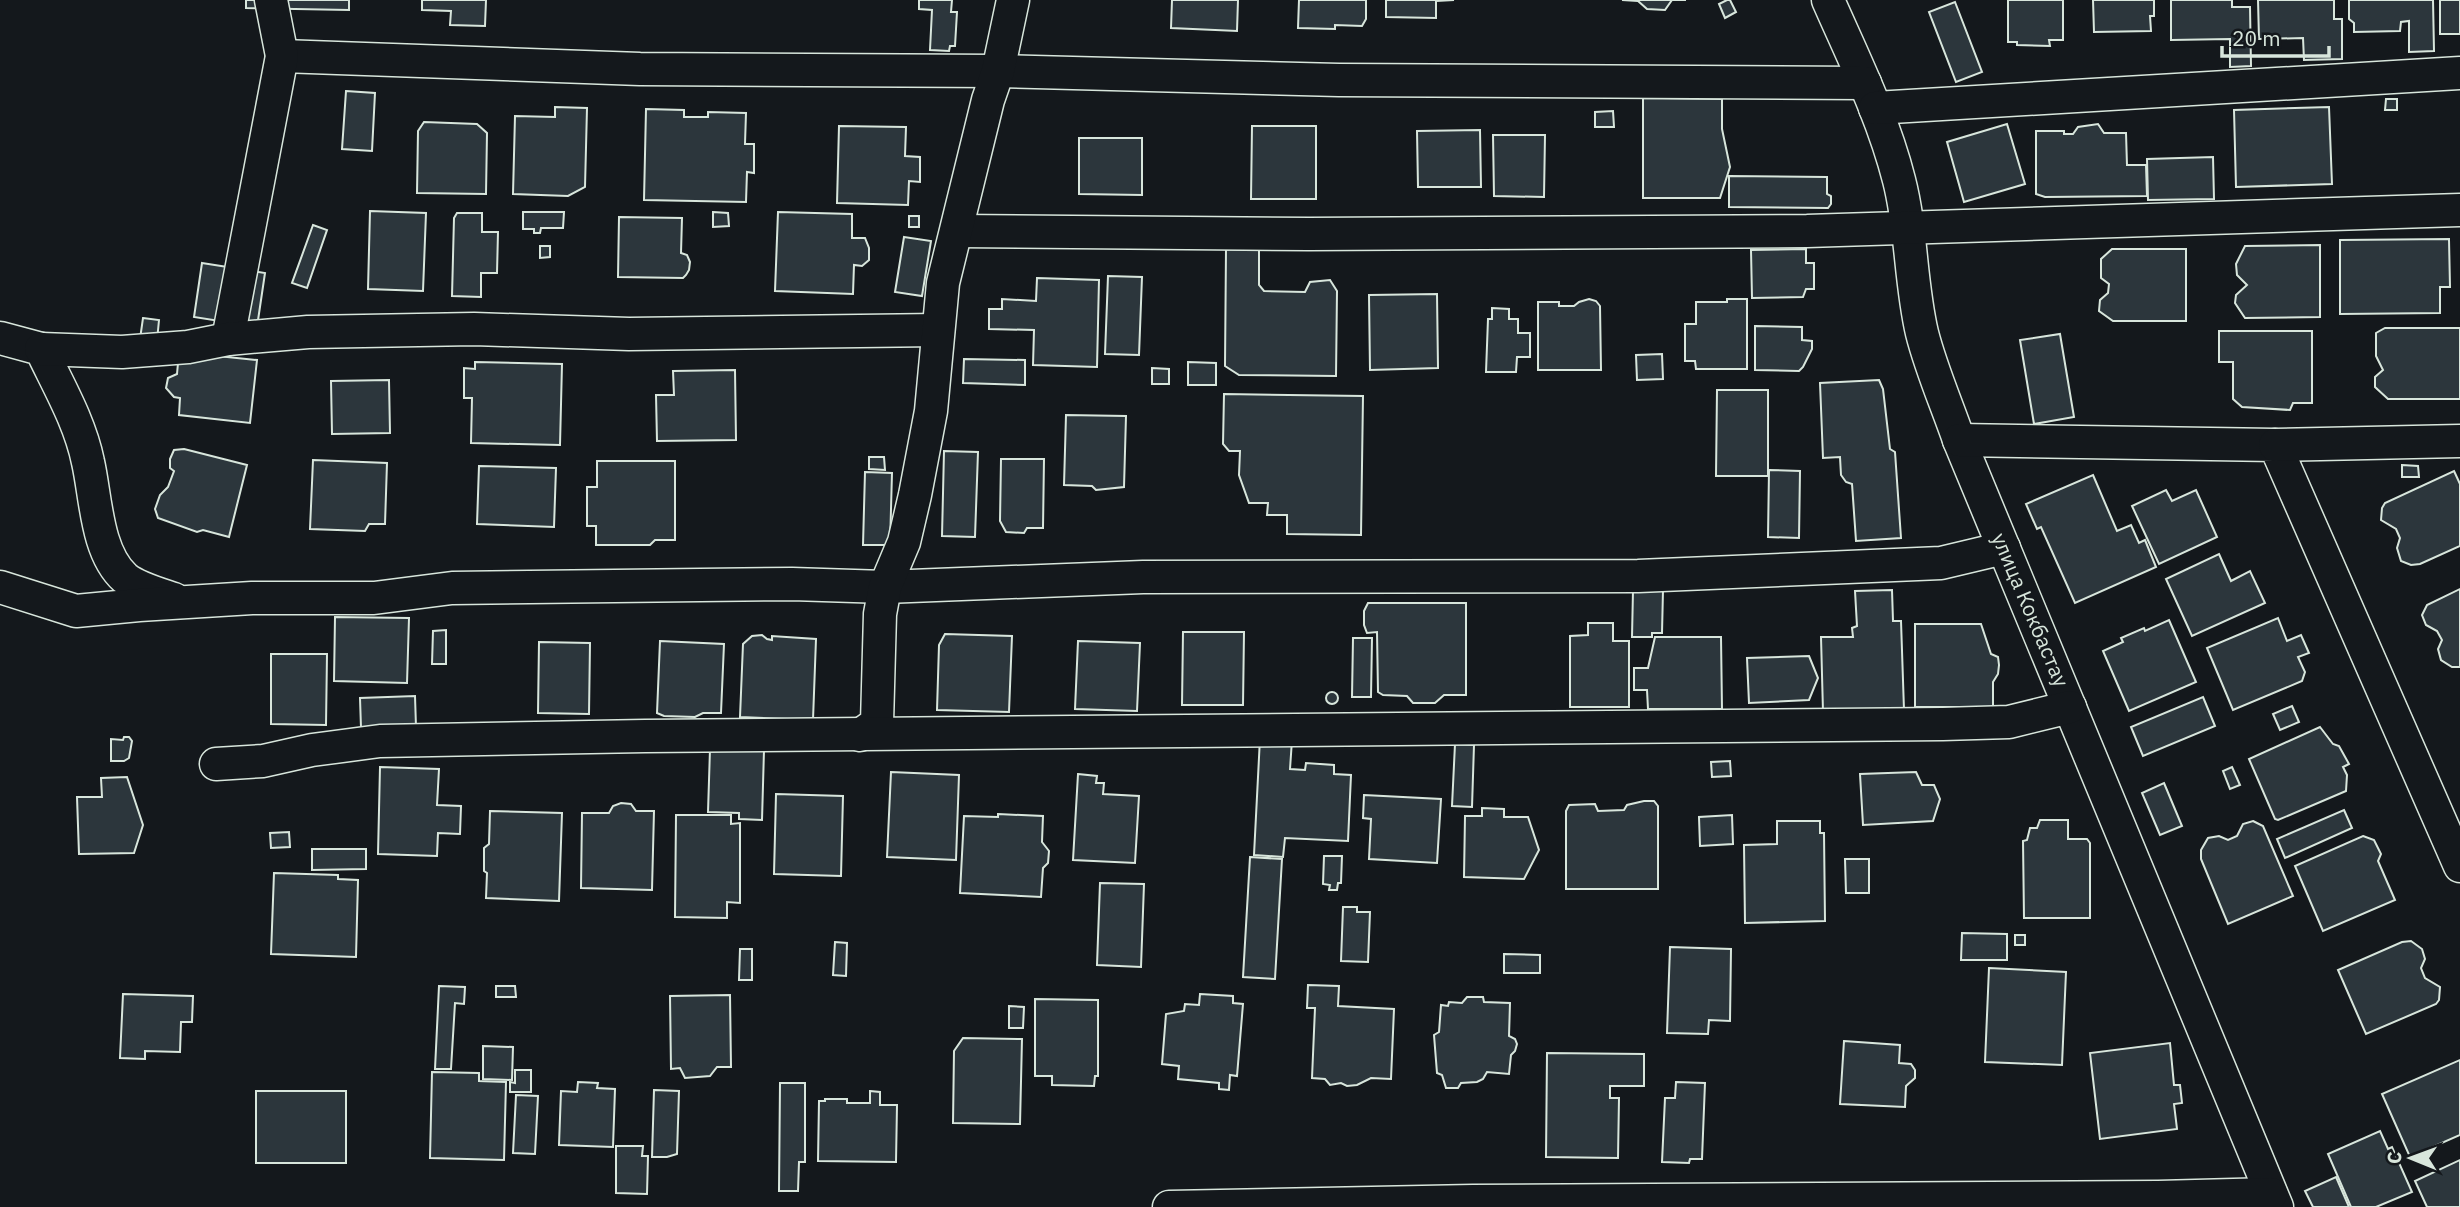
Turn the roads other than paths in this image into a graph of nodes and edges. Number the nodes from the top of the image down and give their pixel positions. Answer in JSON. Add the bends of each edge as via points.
{"nodes":[{"id":1,"x":271,"y":0,"type":"edge"},
{"id":2,"x":1013,"y":0,"type":"edge"},
{"id":3,"x":1828,"y":0,"type":"edge"},
{"id":4,"x":282,"y":55,"type":"junction"},
{"id":5,"x":998,"y":71,"type":"junction"},
{"id":6,"x":2460,"y":73,"type":"edge"},
{"id":7,"x":1870,"y":96,"type":"junction"},
{"id":8,"x":2460,"y":210,"type":"edge"},
{"id":9,"x":1909,"y":227,"type":"junction"},
{"id":10,"x":957,"y":231,"type":"junction"},
{"id":11,"x":937,"y":330,"type":"junction"},
{"id":12,"x":0,"y":338,"type":"edge"},
{"id":13,"x":229,"y":340,"type":"junction"},
{"id":14,"x":41,"y":349,"type":"junction"},
{"id":15,"x":1959,"y":440,"type":"junction"},
{"id":16,"x":2460,"y":441,"type":"edge"},
{"id":17,"x":2275,"y":445,"type":"junction"},
{"id":18,"x":2004,"y":548,"type":"junction"},
{"id":19,"x":0,"y":587,"type":"edge"},
{"id":20,"x":885,"y":587,"type":"junction"},
{"id":21,"x":182,"y":602,"type":"junction"},
{"id":22,"x":2070,"y":706,"type":"junction"},
{"id":23,"x":860,"y":735,"type":"junction"},
{"id":24,"x":216,"y":764,"type":"dead end"},
{"id":25,"x":2460,"y":866,"type":"edge"},
{"id":26,"x":2274,"y":1201,"type":"edge"},
{"id":27,"x":1169,"y":1207,"type":"edge"}],
"edges":[{"from":1,"to":4,"type":"street"},
{"from":2,"to":5,"type":"street"},
{"from":3,"to":7,"type":"street","name":"улица Кокбастау"},
{"from":4,"to":5,"type":"street","via":[[640,69]]},
{"from":4,"to":13,"type":"street"},
{"from":5,"to":7,"type":"street"},
{"from":5,"to":10,"type":"street"},
{"from":6,"to":7,"type":"street"},
{"from":7,"to":9,"type":"street","name":"улица Кокбастау","via":[[1899,179]]},
{"from":8,"to":9,"type":"street"},
{"from":9,"to":10,"type":"street","via":[[1308,234]]},
{"from":9,"to":15,"type":"street","name":"улица Кокбастау","via":[[1922,335]]},
{"from":10,"to":11,"type":"street"},
{"from":11,"to":13,"type":"street","via":[[629,334],[460,329],[308,332]]},
{"from":11,"to":20,"type":"street","via":[[931,411],[915,495],[904,542]]},
{"from":12,"to":14,"type":"street"},
{"from":13,"to":14,"type":"street","via":[[122,352]]},
{"from":14,"to":21,"type":"street","via":[[76,422],[108,553],[125,578]]},
{"from":15,"to":17,"type":"street"},
{"from":15,"to":18,"type":"street","name":"улица Кокбастау"},
{"from":16,"to":17,"type":"street"},
{"from":17,"to":25,"type":"street"},
{"from":18,"to":20,"type":"street","via":[[1941,563],[1638,576],[1143,577]]},
{"from":18,"to":22,"type":"street","name":"улица Кокбастау"},
{"from":19,"to":21,"type":"street","via":[[76,611]]},
{"from":20,"to":21,"type":"street","via":[[452,588],[374,598]]},
{"from":20,"to":23,"type":"street","via":[[877,723]]},
{"from":22,"to":23,"type":"street","via":[[2009,722],[1943,724]]},
{"from":22,"to":26,"type":"street","name":"улица Кокбастау"},
{"from":23,"to":24,"type":"street","via":[[380,741],[263,761]]},
{"from":26,"to":27,"type":"street","via":[[2158,1197]]}]}
